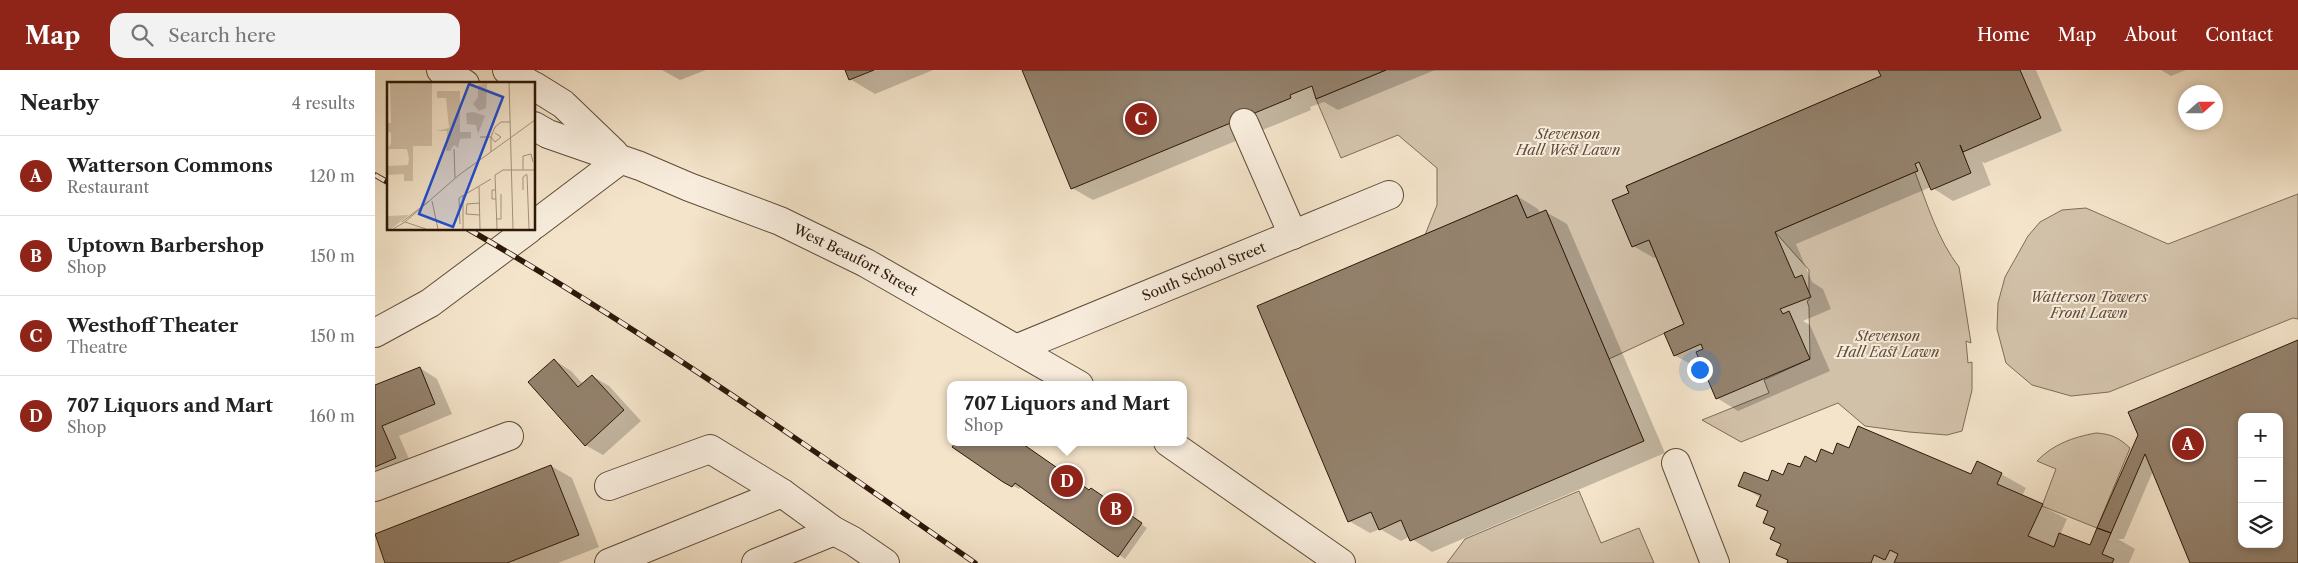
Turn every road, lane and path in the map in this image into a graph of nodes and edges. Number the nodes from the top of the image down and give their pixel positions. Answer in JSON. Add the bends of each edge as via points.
{"nodes":[{"id":1,"x":441,"y":70,"type":"edge"},
{"id":2,"x":507,"y":70,"type":"edge"},
{"id":3,"x":462,"y":82,"type":"edge"},
{"id":4,"x":527,"y":82,"type":"edge"},
{"id":5,"x":535,"y":87,"type":"edge"},
{"id":6,"x":1244,"y":123,"type":"dead end"},
{"id":7,"x":535,"y":127,"type":"edge"},
{"id":8,"x":620,"y":160,"type":"junction"},
{"id":9,"x":1389,"y":195,"type":"dead end"},
{"id":10,"x":535,"y":224,"type":"edge"},
{"id":11,"x":528,"y":230,"type":"edge"},
{"id":12,"x":1293,"y":235,"type":"junction"},
{"id":13,"x":375,"y":334,"type":"edge"},
{"id":14,"x":1018,"y":348,"type":"junction"},
{"id":15,"x":1072,"y":381,"type":"edge"},
{"id":16,"x":509,"y":436,"type":"dead end"},
{"id":17,"x":1174,"y":446,"type":"edge"},
{"id":18,"x":1676,"y":463,"type":"dead end"},
{"id":19,"x":609,"y":486,"type":"dead end"},
{"id":20,"x":375,"y":487,"type":"edge"},
{"id":21,"x":782,"y":493,"type":"junction"},
{"id":22,"x":834,"y":532,"type":"junction"},
{"id":23,"x":609,"y":563,"type":"edge"},
{"id":24,"x":756,"y":563,"type":"edge"},
{"id":25,"x":885,"y":563,"type":"edge"},
{"id":26,"x":1341,"y":563,"type":"edge"},
{"id":27,"x":1715,"y":563,"type":"edge"}],
"edges":[{"from":1,"to":3,"type":"street"},
{"from":2,"to":4,"type":"street"},
{"from":5,"to":8,"type":"street","name":"West Beaufort Street","via":[[563,104]]},
{"from":6,"to":12,"type":"street"},
{"from":7,"to":8,"type":"street","name":"West Beaufort Street"},
{"from":8,"to":10,"type":"street"},
{"from":8,"to":14,"type":"street","name":"West Beaufort Street","via":[[780,221],[866,263]]},
{"from":9,"to":12,"type":"street","name":"South School Street"},
{"from":11,"to":13,"type":"street","via":[[430,303]]},
{"from":12,"to":14,"type":"street","name":"South School Street"},
{"from":14,"to":15,"type":"street","name":"West Beaufort Street"},
{"from":16,"to":20,"type":"street"},
{"from":17,"to":26,"type":"street"},
{"from":18,"to":27,"type":"street"},
{"from":19,"to":21,"type":"street","via":[[710,449]]},
{"from":21,"to":22,"type":"street"},
{"from":21,"to":23,"type":"street"},
{"from":22,"to":24,"type":"street"},
{"from":22,"to":25,"type":"street"}]}
